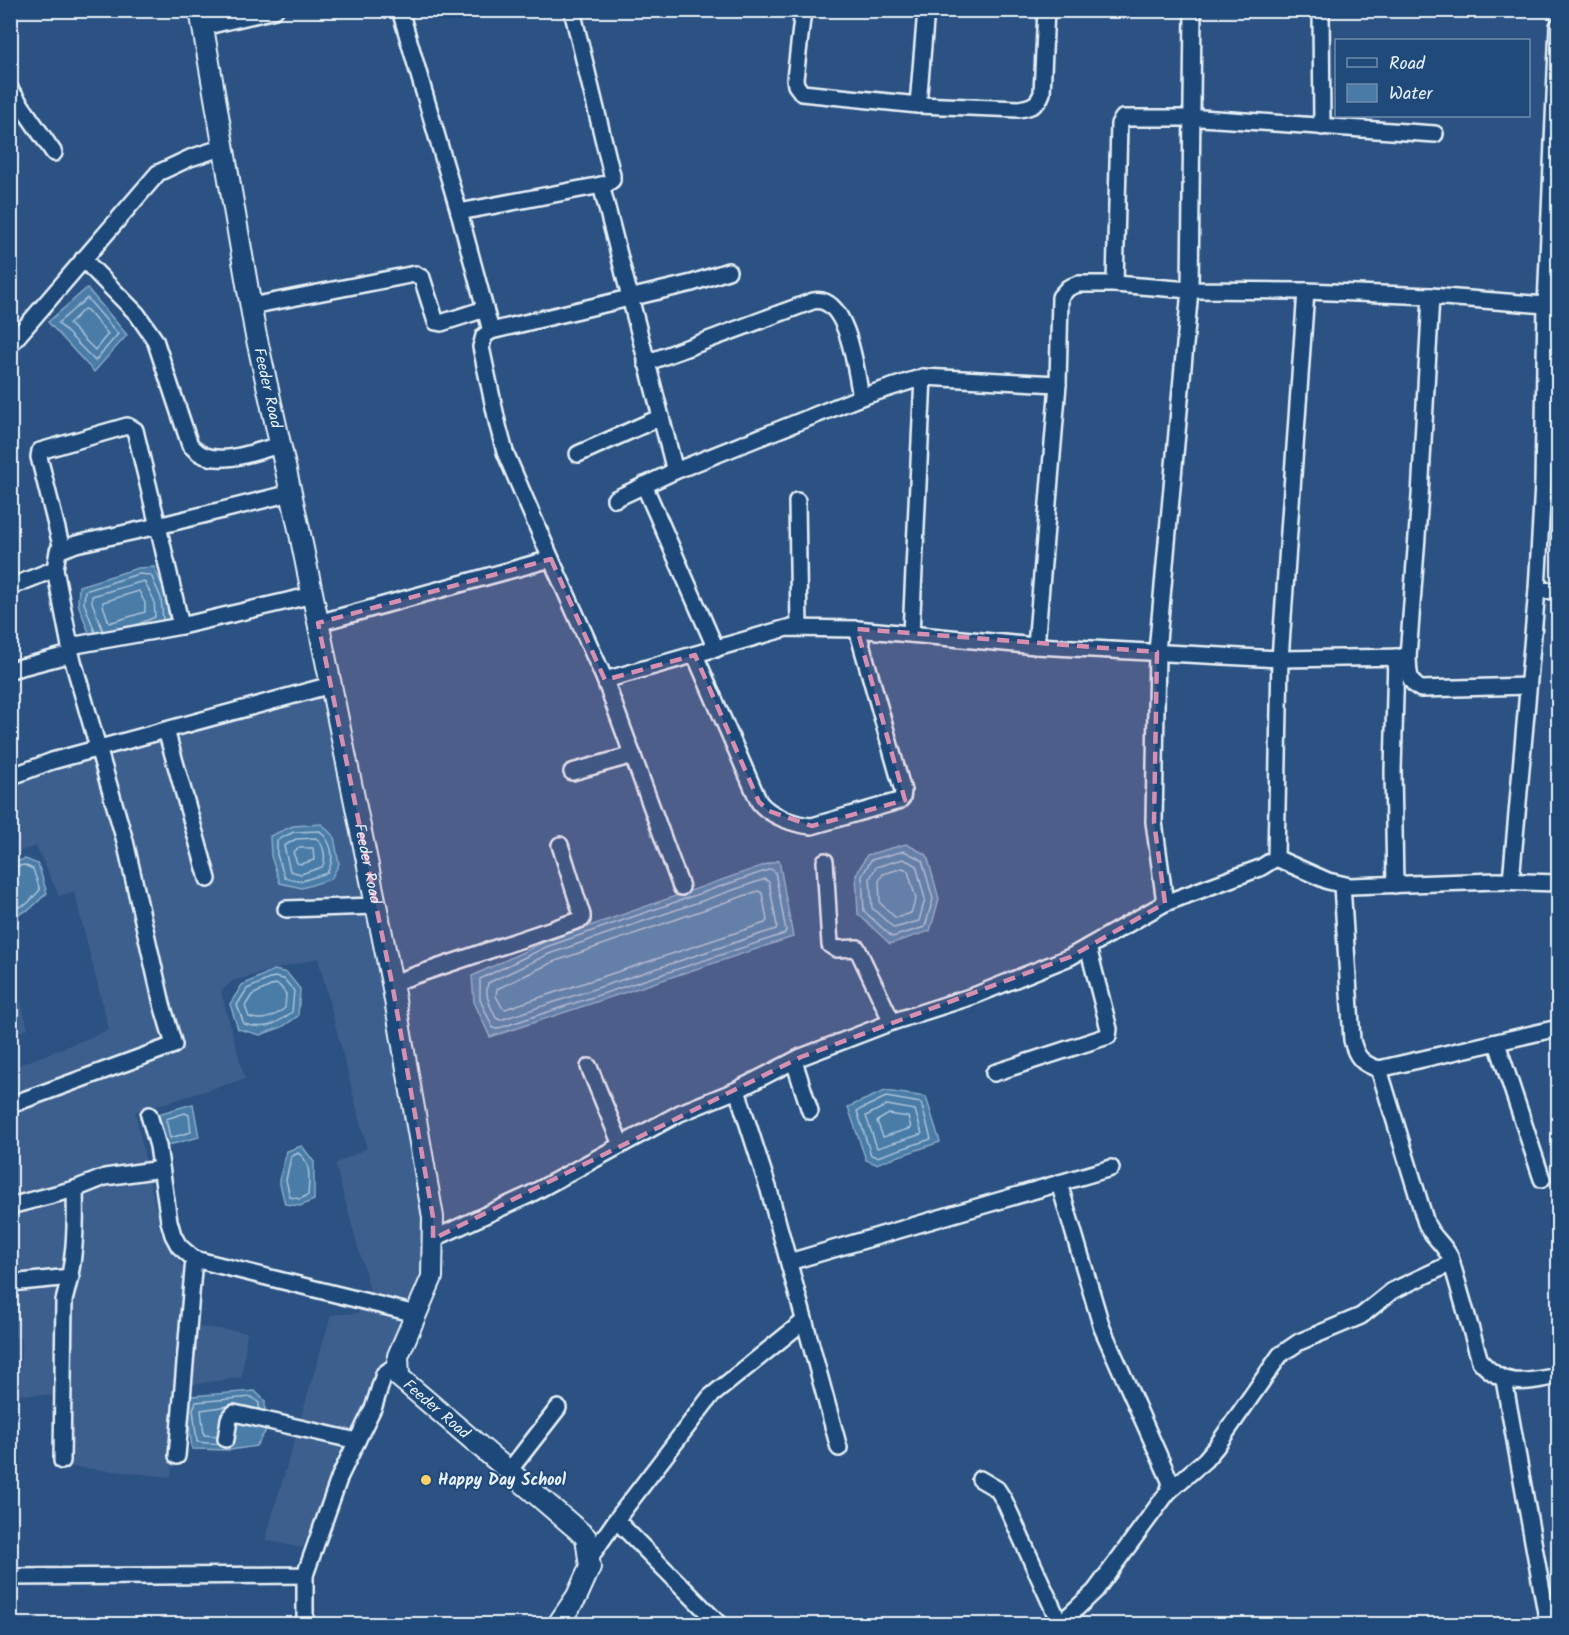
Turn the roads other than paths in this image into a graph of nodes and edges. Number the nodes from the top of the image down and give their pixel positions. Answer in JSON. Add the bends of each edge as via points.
{"nodes":[{"id":1,"x":275,"y":10,"type":"edge"},
{"id":2,"x":400,"y":10,"type":"edge"},
{"id":3,"x":572,"y":10,"type":"edge"},
{"id":4,"x":803,"y":10,"type":"edge"},
{"id":5,"x":926,"y":10,"type":"edge"},
{"id":6,"x":1046,"y":10,"type":"edge"},
{"id":7,"x":1193,"y":10,"type":"edge"},
{"id":8,"x":1321,"y":10,"type":"edge"},
{"id":9,"x":202,"y":19,"type":"edge"},
{"id":10,"x":1558,"y":26,"type":"edge"},
{"id":11,"x":10,"y":89,"type":"edge"},
{"id":12,"x":918,"y":105,"type":"junction"},
{"id":13,"x":1192,"y":118,"type":"junction"},
{"id":14,"x":1322,"y":127,"type":"junction"},
{"id":15,"x":1435,"y":134,"type":"dead end"},
{"id":16,"x":224,"y":147,"type":"junction"},
{"id":17,"x":54,"y":153,"type":"dead end"},
{"id":18,"x":601,"y":185,"type":"junction"},
{"id":19,"x":459,"y":212,"type":"junction"},
{"id":20,"x":83,"y":259,"type":"junction"},
{"id":21,"x":728,"y":271,"type":"dead end"},
{"id":22,"x":1115,"y":284,"type":"junction"},
{"id":23,"x":1190,"y":290,"type":"junction"},
{"id":24,"x":1306,"y":291,"type":"junction"},
{"id":25,"x":1431,"y":297,"type":"junction"},
{"id":26,"x":629,"y":299,"type":"junction"},
{"id":27,"x":251,"y":306,"type":"junction"},
{"id":28,"x":1552,"y":306,"type":"edge"},
{"id":29,"x":485,"y":309,"type":"junction"},
{"id":30,"x":491,"y":331,"type":"junction"},
{"id":31,"x":10,"y":345,"type":"edge"},
{"id":32,"x":646,"y":363,"type":"junction"},
{"id":33,"x":923,"y":377,"type":"junction"},
{"id":34,"x":1058,"y":384,"type":"junction"},
{"id":35,"x":861,"y":397,"type":"junction"},
{"id":36,"x":661,"y":417,"type":"junction"},
{"id":37,"x":281,"y":445,"type":"junction"},
{"id":38,"x":578,"y":454,"type":"dead end"},
{"id":39,"x":675,"y":471,"type":"junction"},
{"id":40,"x":1551,"y":484,"type":"edge"},
{"id":41,"x":644,"y":485,"type":"junction"},
{"id":42,"x":291,"y":493,"type":"junction"},
{"id":43,"x":615,"y":499,"type":"dead end"},
{"id":44,"x":797,"y":501,"type":"dead end"},
{"id":45,"x":158,"y":526,"type":"junction"},
{"id":46,"x":62,"y":549,"type":"junction"},
{"id":47,"x":551,"y":559,"type":"junction"},
{"id":48,"x":55,"y":568,"type":"junction"},
{"id":49,"x":10,"y":587,"type":"edge"},
{"id":50,"x":1537,"y":590,"type":"junction"},
{"id":51,"x":1558,"y":591,"type":"edge"},
{"id":52,"x":313,"y":595,"type":"junction"},
{"id":53,"x":318,"y":623,"type":"junction"},
{"id":54,"x":181,"y":626,"type":"junction"},
{"id":55,"x":799,"y":628,"type":"junction"},
{"id":56,"x":857,"y":629,"type":"junction"},
{"id":57,"x":911,"y":634,"type":"junction"},
{"id":58,"x":1036,"y":646,"type":"junction"},
{"id":59,"x":716,"y":649,"type":"junction"},
{"id":60,"x":71,"y":650,"type":"junction"},
{"id":61,"x":1157,"y":652,"type":"junction"},
{"id":62,"x":694,"y":655,"type":"junction"},
{"id":63,"x":1402,"y":657,"type":"junction"},
{"id":64,"x":1280,"y":659,"type":"junction"},
{"id":65,"x":10,"y":670,"type":"edge"},
{"id":66,"x":605,"y":680,"type":"junction"},
{"id":67,"x":331,"y":686,"type":"junction"},
{"id":68,"x":1528,"y":686,"type":"junction"},
{"id":69,"x":166,"y":730,"type":"junction"},
{"id":70,"x":98,"y":749,"type":"junction"},
{"id":71,"x":633,"y":755,"type":"junction"},
{"id":72,"x":572,"y":772,"type":"dead end"},
{"id":73,"x":10,"y":777,"type":"edge"},
{"id":74,"x":560,"y":845,"type":"dead end"},
{"id":75,"x":1276,"y":858,"type":"junction"},
{"id":76,"x":825,"y":861,"type":"dead end"},
{"id":77,"x":208,"y":879,"type":"dead end"},
{"id":78,"x":1511,"y":881,"type":"junction"},
{"id":79,"x":1558,"y":883,"type":"edge"},
{"id":80,"x":1342,"y":885,"type":"junction"},
{"id":81,"x":1395,"y":885,"type":"junction"},
{"id":82,"x":681,"y":887,"type":"dead end"},
{"id":83,"x":1165,"y":903,"type":"junction"},
{"id":84,"x":375,"y":906,"type":"junction"},
{"id":85,"x":286,"y":909,"type":"dead end"},
{"id":86,"x":1088,"y":947,"type":"junction"},
{"id":87,"x":392,"y":983,"type":"junction"},
{"id":88,"x":892,"y":1022,"type":"junction"},
{"id":89,"x":1558,"y":1028,"type":"edge"},
{"id":90,"x":1497,"y":1043,"type":"junction"},
{"id":91,"x":794,"y":1061,"type":"junction"},
{"id":92,"x":589,"y":1067,"type":"dead end"},
{"id":93,"x":1379,"y":1069,"type":"junction"},
{"id":94,"x":994,"y":1072,"type":"dead end"},
{"id":95,"x":737,"y":1090,"type":"junction"},
{"id":96,"x":10,"y":1105,"type":"edge"},
{"id":97,"x":810,"y":1111,"type":"dead end"},
{"id":98,"x":149,"y":1115,"type":"dead end"},
{"id":99,"x":621,"y":1145,"type":"junction"},
{"id":100,"x":1111,"y":1168,"type":"dead end"},
{"id":101,"x":161,"y":1169,"type":"junction"},
{"id":102,"x":1542,"y":1179,"type":"dead end"},
{"id":103,"x":1059,"y":1183,"type":"junction"},
{"id":104,"x":75,"y":1189,"type":"junction"},
{"id":105,"x":10,"y":1206,"type":"edge"},
{"id":106,"x":433,"y":1239,"type":"junction"},
{"id":107,"x":194,"y":1259,"type":"junction"},
{"id":108,"x":789,"y":1262,"type":"junction"},
{"id":109,"x":1452,"y":1263,"type":"junction"},
{"id":110,"x":71,"y":1277,"type":"junction"},
{"id":111,"x":10,"y":1283,"type":"edge"},
{"id":112,"x":416,"y":1314,"type":"junction"},
{"id":113,"x":804,"y":1321,"type":"junction"},
{"id":114,"x":398,"y":1364,"type":"junction"},
{"id":115,"x":1558,"y":1376,"type":"edge"},
{"id":116,"x":1504,"y":1380,"type":"junction"},
{"id":117,"x":558,"y":1408,"type":"dead end"},
{"id":118,"x":226,"y":1439,"type":"dead end"},
{"id":119,"x":357,"y":1441,"type":"junction"},
{"id":120,"x":839,"y":1448,"type":"dead end"},
{"id":121,"x":177,"y":1456,"type":"dead end"},
{"id":122,"x":62,"y":1461,"type":"dead end"},
{"id":123,"x":509,"y":1471,"type":"junction"},
{"id":124,"x":980,"y":1479,"type":"dead end"},
{"id":125,"x":1167,"y":1492,"type":"junction"},
{"id":126,"x":616,"y":1520,"type":"junction"},
{"id":127,"x":589,"y":1559,"type":"junction"},
{"id":128,"x":305,"y":1575,"type":"junction"},
{"id":129,"x":10,"y":1577,"type":"edge"},
{"id":130,"x":305,"y":1624,"type":"edge"},
{"id":131,"x":558,"y":1624,"type":"edge"},
{"id":132,"x":718,"y":1624,"type":"edge"},
{"id":133,"x":1060,"y":1624,"type":"edge"},
{"id":134,"x":1548,"y":1624,"type":"edge"}],
"edges":[{"from":1,"to":9,"type":"street"},
{"from":2,"to":19,"type":"street"},
{"from":3,"to":18,"type":"street","via":[[612,175],[610,183]]},
{"from":4,"to":12,"type":"street","via":[[795,79],[802,93]]},
{"from":5,"to":12,"type":"street"},
{"from":6,"to":12,"type":"street","via":[[1042,93],[1037,103],[1019,109]]},
{"from":7,"to":13,"type":"street"},
{"from":8,"to":14,"type":"street"},
{"from":9,"to":16,"type":"street","name":"Feeder Road"},
{"from":10,"to":28,"type":"street"},
{"from":11,"to":17,"type":"street"},
{"from":13,"to":14,"type":"street"},
{"from":13,"to":22,"type":"street","via":[[1127,117],[1120,121]]},
{"from":13,"to":23,"type":"street"},
{"from":14,"to":15,"type":"street"},
{"from":16,"to":20,"type":"street","via":[[158,173]]},
{"from":16,"to":27,"type":"street","name":"Feeder Road"},
{"from":18,"to":19,"type":"street"},
{"from":18,"to":26,"type":"street"},
{"from":19,"to":29,"type":"street"},
{"from":20,"to":31,"type":"street"},
{"from":20,"to":37,"type":"street","via":[[137,314],[155,340],[190,445],[202,455],[216,458]]},
{"from":21,"to":26,"type":"street"},
{"from":22,"to":23,"type":"street"},
{"from":22,"to":34,"type":"street","via":[[1078,284],[1060,297]]},
{"from":23,"to":24,"type":"street"},
{"from":23,"to":61,"type":"street"},
{"from":24,"to":25,"type":"street"},
{"from":24,"to":64,"type":"street"},
{"from":25,"to":28,"type":"street"},
{"from":25,"to":63,"type":"street","via":[[1420,496]]},
{"from":26,"to":30,"type":"street"},
{"from":26,"to":32,"type":"street"},
{"from":27,"to":29,"type":"street","via":[[415,274],[422,278],[436,322]]},
{"from":27,"to":37,"type":"street","name":"Feeder Road"},
{"from":28,"to":40,"type":"street"},
{"from":29,"to":30,"type":"street"},
{"from":30,"to":47,"type":"street","via":[[484,336],[482,347],[498,426],[505,452]]},
{"from":32,"to":35,"type":"street","via":[[813,300],[824,300],[843,321]]},
{"from":32,"to":36,"type":"street"},
{"from":33,"to":34,"type":"street"},
{"from":33,"to":35,"type":"street"},
{"from":33,"to":57,"type":"street"},
{"from":34,"to":58,"type":"street"},
{"from":35,"to":39,"type":"street"},
{"from":36,"to":38,"type":"street"},
{"from":36,"to":39,"type":"street"},
{"from":37,"to":42,"type":"street","name":"Feeder Road"},
{"from":39,"to":41,"type":"street"},
{"from":40,"to":50,"type":"street"},
{"from":41,"to":43,"type":"street"},
{"from":41,"to":59,"type":"street"},
{"from":42,"to":45,"type":"street"},
{"from":42,"to":52,"type":"street","name":"Feeder Road"},
{"from":44,"to":55,"type":"street"},
{"from":45,"to":46,"type":"street"},
{"from":45,"to":46,"type":"street","via":[[135,430],[126,426],[40,451]]},
{"from":45,"to":54,"type":"street"},
{"from":46,"to":48,"type":"street","via":[[58,551]]},
{"from":47,"to":53,"type":"street"},
{"from":47,"to":66,"type":"street"},
{"from":48,"to":49,"type":"street"},
{"from":48,"to":60,"type":"street"},
{"from":50,"to":51,"type":"street"},
{"from":50,"to":68,"type":"street"},
{"from":52,"to":53,"type":"street","name":"Feeder Road"},
{"from":52,"to":54,"type":"street"},
{"from":53,"to":67,"type":"street","name":"Feeder Road"},
{"from":54,"to":60,"type":"street"},
{"from":55,"to":56,"type":"street"},
{"from":55,"to":59,"type":"street"},
{"from":56,"to":57,"type":"street"},
{"from":56,"to":62,"type":"street","via":[[902,798],[812,826],[769,811],[759,802]]},
{"from":57,"to":58,"type":"street"},
{"from":58,"to":61,"type":"street"},
{"from":59,"to":62,"type":"street"},
{"from":60,"to":65,"type":"street"},
{"from":60,"to":70,"type":"street"},
{"from":61,"to":64,"type":"street"},
{"from":61,"to":83,"type":"street","via":[[1154,822]]},
{"from":62,"to":66,"type":"street"},
{"from":63,"to":64,"type":"street"},
{"from":63,"to":68,"type":"street","via":[[1413,685],[1421,689]]},
{"from":63,"to":81,"type":"street","via":[[1393,761]]},
{"from":64,"to":75,"type":"street"},
{"from":66,"to":71,"type":"street"},
{"from":67,"to":69,"type":"street"},
{"from":67,"to":84,"type":"street","name":"Feeder Road"},
{"from":68,"to":78,"type":"street"},
{"from":69,"to":70,"type":"street"},
{"from":69,"to":77,"type":"street"},
{"from":70,"to":73,"type":"street"},
{"from":70,"to":96,"type":"street","via":[[125,841],[174,1045]]},
{"from":71,"to":72,"type":"street"},
{"from":71,"to":82,"type":"street"},
{"from":74,"to":87,"type":"street","via":[[582,919]]},
{"from":75,"to":80,"type":"street"},
{"from":75,"to":83,"type":"street","via":[[1260,868]]},
{"from":76,"to":88,"type":"street","via":[[830,945],[836,949],[857,948]]},
{"from":78,"to":79,"type":"street"},
{"from":78,"to":81,"type":"street"},
{"from":80,"to":81,"type":"street"},
{"from":80,"to":93,"type":"street","via":[[1352,1040],[1360,1059]]},
{"from":83,"to":86,"type":"street"},
{"from":84,"to":85,"type":"street"},
{"from":84,"to":87,"type":"street","name":"Feeder Road"},
{"from":86,"to":88,"type":"street","via":[[976,995]]},
{"from":86,"to":94,"type":"street","via":[[1108,1036]]},
{"from":87,"to":106,"type":"street","name":"Feeder Road","via":[[433,1217]]},
{"from":88,"to":91,"type":"street"},
{"from":89,"to":90,"type":"street"},
{"from":90,"to":93,"type":"street"},
{"from":90,"to":102,"type":"street"},
{"from":91,"to":95,"type":"street"},
{"from":91,"to":97,"type":"street"},
{"from":92,"to":99,"type":"street"},
{"from":93,"to":109,"type":"street","via":[[1428,1229],[1448,1251]]},
{"from":95,"to":99,"type":"street","via":[[680,1113]]},
{"from":95,"to":108,"type":"street"},
{"from":98,"to":101,"type":"street"},
{"from":99,"to":106,"type":"street","via":[[528,1195]]},
{"from":100,"to":103,"type":"street"},
{"from":101,"to":104,"type":"street","via":[[105,1177]]},
{"from":101,"to":107,"type":"street","via":[[173,1235],[178,1246]]},
{"from":103,"to":108,"type":"street"},
{"from":103,"to":125,"type":"street","via":[[1102,1328],[1169,1476]]},
{"from":104,"to":105,"type":"street"},
{"from":104,"to":110,"type":"street","via":[[76,1238]]},
{"from":106,"to":112,"type":"street","name":"Feeder Road","via":[[432,1277]]},
{"from":107,"to":112,"type":"street"},
{"from":107,"to":121,"type":"street"},
{"from":108,"to":113,"type":"street"},
{"from":109,"to":116,"type":"street","via":[[1477,1353],[1487,1368]]},
{"from":109,"to":125,"type":"street","via":[[1392,1291],[1361,1316],[1299,1341],[1280,1355],[1216,1447]]},
{"from":110,"to":111,"type":"street"},
{"from":110,"to":122,"type":"street","via":[[64,1301]]},
{"from":112,"to":114,"type":"street","name":"Feeder Road"},
{"from":113,"to":120,"type":"street"},
{"from":113,"to":126,"type":"street","via":[[710,1397]]},
{"from":114,"to":119,"type":"street","via":[[384,1374]]},
{"from":114,"to":123,"type":"street","name":"Feeder Road","via":[[399,1377]]},
{"from":115,"to":116,"type":"street","via":[[1521,1383]]},
{"from":116,"to":134,"type":"street"},
{"from":117,"to":123,"type":"street"},
{"from":118,"to":119,"type":"street","via":[[228,1419],[234,1413]]},
{"from":119,"to":128,"type":"street","via":[[340,1476]]},
{"from":123,"to":127,"type":"street","name":"Feeder Road","via":[[586,1537]]},
{"from":124,"to":133,"type":"street","via":[[1001,1494]]},
{"from":125,"to":133,"type":"street","via":[[1095,1591]]},
{"from":126,"to":127,"type":"street"},
{"from":126,"to":132,"type":"street"},
{"from":127,"to":131,"type":"street","via":[[590,1567],[577,1596]]},
{"from":128,"to":129,"type":"street"},
{"from":128,"to":130,"type":"street"}]}
